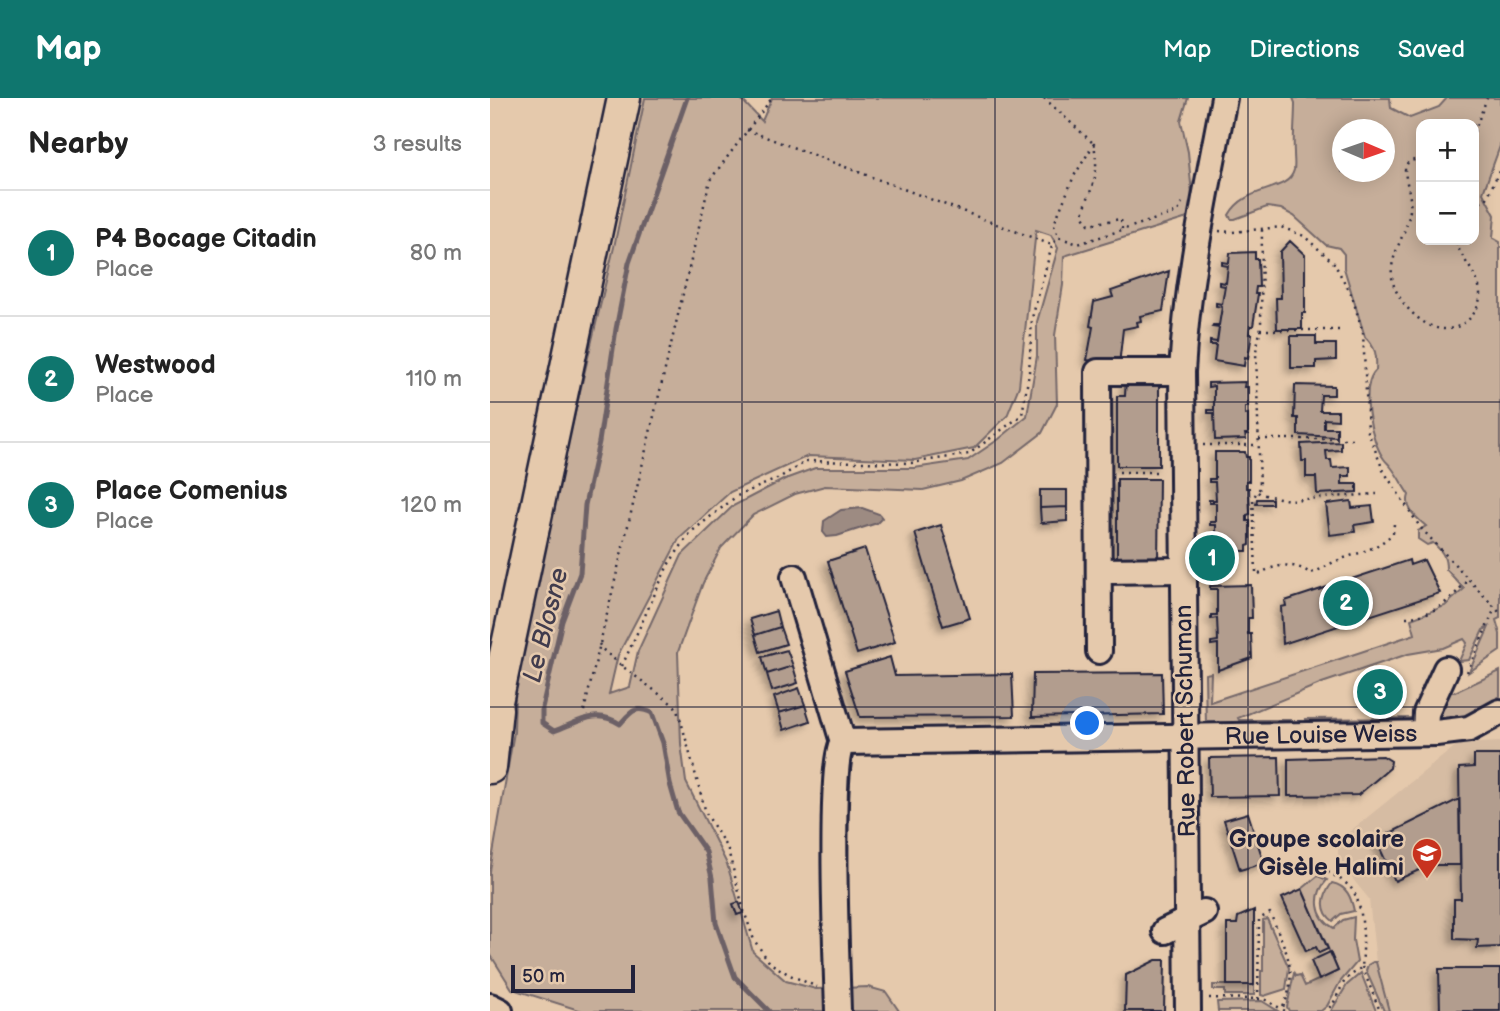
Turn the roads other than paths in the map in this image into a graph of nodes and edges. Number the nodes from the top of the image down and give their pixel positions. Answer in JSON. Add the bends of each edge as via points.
{"nodes":[{"id":1,"x":624,"y":98,"type":"edge"},
{"id":2,"x":1224,"y":98,"type":"edge"},
{"id":3,"x":1182,"y":372,"type":"junction"},
{"id":4,"x":1182,"y":570,"type":"junction"},
{"id":5,"x":1099,"y":571,"type":"junction"},
{"id":6,"x":794,"y":577,"type":"dead end"},
{"id":7,"x":1099,"y":651,"type":"dead end"},
{"id":8,"x":1446,"y":669,"type":"dead end"},
{"id":9,"x":1500,"y":712,"type":"edge"},
{"id":10,"x":493,"y":718,"type":"edge"},
{"id":11,"x":1425,"y":733,"type":"junction"},
{"id":12,"x":1186,"y":737,"type":"junction"},
{"id":13,"x":843,"y":742,"type":"junction"},
{"id":14,"x":490,"y":767,"type":"edge"},
{"id":15,"x":830,"y":1002,"type":"edge"},
{"id":16,"x":1188,"y":1005,"type":"edge"},
{"id":17,"x":490,"y":1006,"type":"edge"},
{"id":18,"x":500,"y":1011,"type":"edge"}],
"edges":[{"from":1,"to":10,"type":"main road"},
{"from":2,"to":3,"type":"street","name":"Rue Robert Schuman","via":[[1190,287]]},
{"from":3,"to":4,"type":"street","name":"Rue Robert Schuman"},
{"from":3,"to":5,"type":"street","via":[[1098,372]]},
{"from":4,"to":5,"type":"street"},
{"from":4,"to":12,"type":"street","name":"Rue Robert Schuman"},
{"from":5,"to":7,"type":"street"},
{"from":6,"to":13,"type":"street"},
{"from":8,"to":11,"type":"street","via":[[1426,713]]},
{"from":9,"to":11,"type":"street","name":"Rue Louise Weiss","via":[[1469,729]]},
{"from":10,"to":14,"type":"main road"},
{"from":11,"to":12,"type":"street","name":"Rue Louise Weiss"},
{"from":12,"to":13,"type":"street","name":"Rue Louise Weiss"},
{"from":12,"to":16,"type":"street","name":"Rue Robert Schuman"},
{"from":13,"to":15,"type":"street","via":[[837,768]]},
{"from":17,"to":18,"type":"street"}]}
